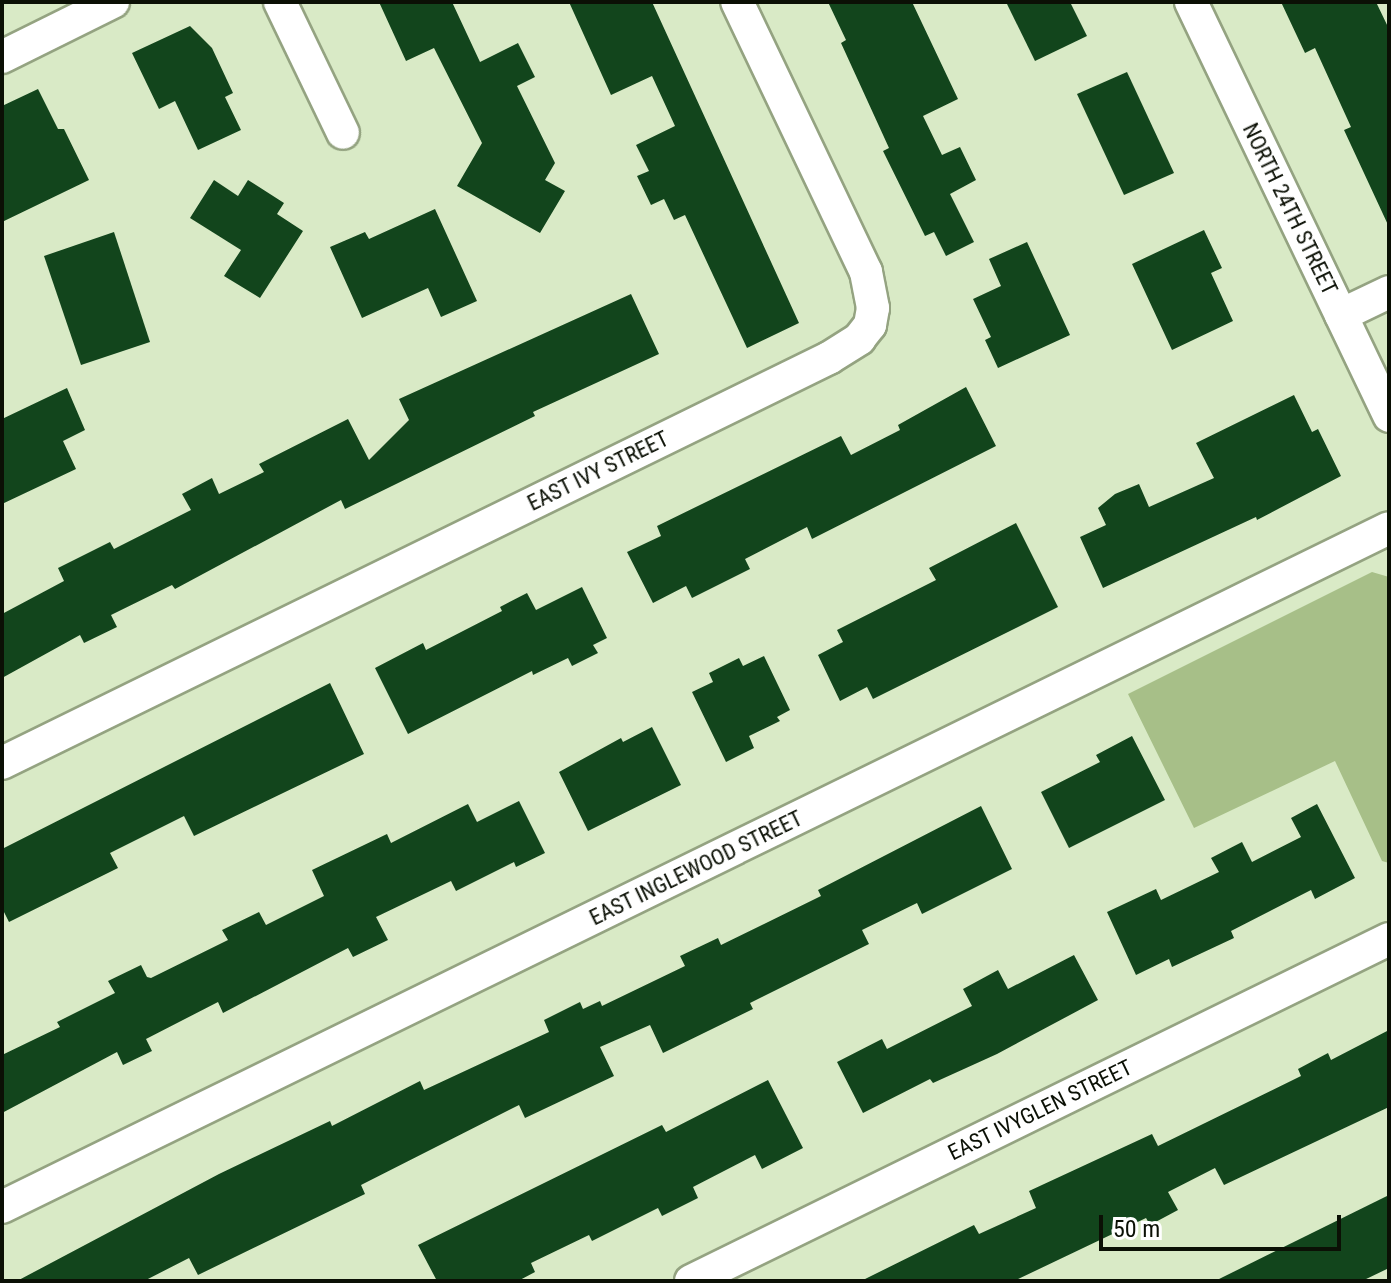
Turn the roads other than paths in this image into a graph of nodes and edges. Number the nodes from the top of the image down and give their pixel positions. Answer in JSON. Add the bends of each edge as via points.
{"nodes":[{"id":1,"x":113,"y":2,"type":"edge"},
{"id":2,"x":280,"y":2,"type":"edge"},
{"id":3,"x":737,"y":2,"type":"edge"},
{"id":4,"x":1191,"y":2,"type":"edge"},
{"id":5,"x":2,"y":57,"type":"edge"},
{"id":6,"x":343,"y":133,"type":"dead end"},
{"id":7,"x":1389,"y":292,"type":"edge"},
{"id":8,"x":1341,"y":315,"type":"junction"},
{"id":9,"x":1389,"y":416,"type":"edge"},
{"id":10,"x":1389,"y":528,"type":"edge"},
{"id":11,"x":2,"y":763,"type":"edge"},
{"id":12,"x":1389,"y":939,"type":"edge"},
{"id":13,"x":2,"y":1207,"type":"edge"},
{"id":14,"x":691,"y":1281,"type":"edge"}],
"edges":[{"from":1,"to":5,"type":"street"},
{"from":2,"to":6,"type":"street"},
{"from":3,"to":11,"type":"street","name":"EAST IVY STREET","via":[[866,272],[873,308],[870,325],[859,339]]},
{"from":4,"to":8,"type":"street","name":"NORTH 24TH STREET"},
{"from":7,"to":8,"type":"street"},
{"from":8,"to":9,"type":"street","name":"NORTH 24TH STREET"},
{"from":10,"to":13,"type":"street","name":"EAST INGLEWOOD STREET"},
{"from":12,"to":14,"type":"street","name":"EAST IVYGLEN STREET"}]}
